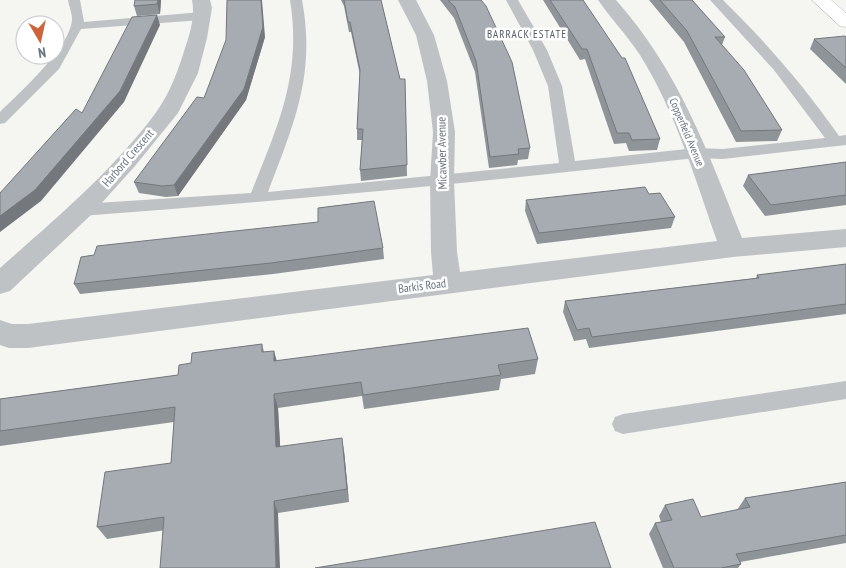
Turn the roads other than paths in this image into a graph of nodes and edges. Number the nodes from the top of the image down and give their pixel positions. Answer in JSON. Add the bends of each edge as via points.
{"nodes":[{"id":1,"x":74,"y":0,"type":"edge"},
{"id":2,"x":296,"y":0,"type":"edge"},
{"id":3,"x":407,"y":0,"type":"edge"},
{"id":4,"x":512,"y":0,"type":"edge"},
{"id":5,"x":607,"y":0,"type":"edge"},
{"id":6,"x":716,"y":0,"type":"edge"},
{"id":7,"x":821,"y":0,"type":"edge"},
{"id":8,"x":201,"y":8,"type":"edge"},
{"id":9,"x":846,"y":22,"type":"edge"},
{"id":10,"x":76,"y":26,"type":"junction"},
{"id":11,"x":0,"y":120,"type":"edge"},
{"id":12,"x":840,"y":140,"type":"edge"},
{"id":13,"x":696,"y":153,"type":"junction"},
{"id":14,"x":568,"y":167,"type":"junction"},
{"id":15,"x":442,"y":181,"type":"junction"},
{"id":16,"x":257,"y":198,"type":"junction"},
{"id":17,"x":81,"y":210,"type":"junction"},
{"id":18,"x":846,"y":238,"type":"edge"},
{"id":19,"x":733,"y":248,"type":"junction"},
{"id":20,"x":448,"y":282,"type":"junction"},
{"id":21,"x":0,"y":284,"type":"edge"},
{"id":22,"x":0,"y":332,"type":"edge"},
{"id":23,"x":846,"y":390,"type":"edge"},
{"id":24,"x":623,"y":424,"type":"dead end"}],
"edges":[{"from":1,"to":10,"type":"lane"},
{"from":2,"to":16,"type":"lane","via":[[303,43],[297,83],[282,136]]},
{"from":3,"to":15,"type":"street","name":"Micawber Avenue","via":[[425,35],[438,80],[444,132]]},
{"from":4,"to":14,"type":"lane","via":[[540,50],[555,86]]},
{"from":5,"to":13,"type":"street","name":"Copperfield Avenue","via":[[642,45],[678,104]]},
{"from":6,"to":12,"type":"lane","via":[[768,52]]},
{"from":7,"to":9,"type":"street"},
{"from":8,"to":10,"type":"lane"},
{"from":8,"to":17,"type":"street","name":"Harbord Crescent","via":[[198,38],[188,73],[167,113]]},
{"from":10,"to":11,"type":"lane","via":[[54,66]]},
{"from":12,"to":13,"type":"lane","via":[[723,154]]},
{"from":13,"to":14,"type":"lane"},
{"from":13,"to":19,"type":"street","name":"Copperfield Avenue"},
{"from":14,"to":15,"type":"lane"},
{"from":15,"to":16,"type":"lane"},
{"from":15,"to":20,"type":"street","name":"Micawber Avenue"},
{"from":16,"to":17,"type":"lane"},
{"from":17,"to":21,"type":"street","name":"Harbord Crescent"},
{"from":18,"to":19,"type":"street","name":"Barkis Road"},
{"from":19,"to":20,"type":"street","name":"Barkis Road"},
{"from":20,"to":22,"type":"street","name":"Barkis Road","via":[[28,336],[9,336]]},
{"from":23,"to":24,"type":"lane"}]}
